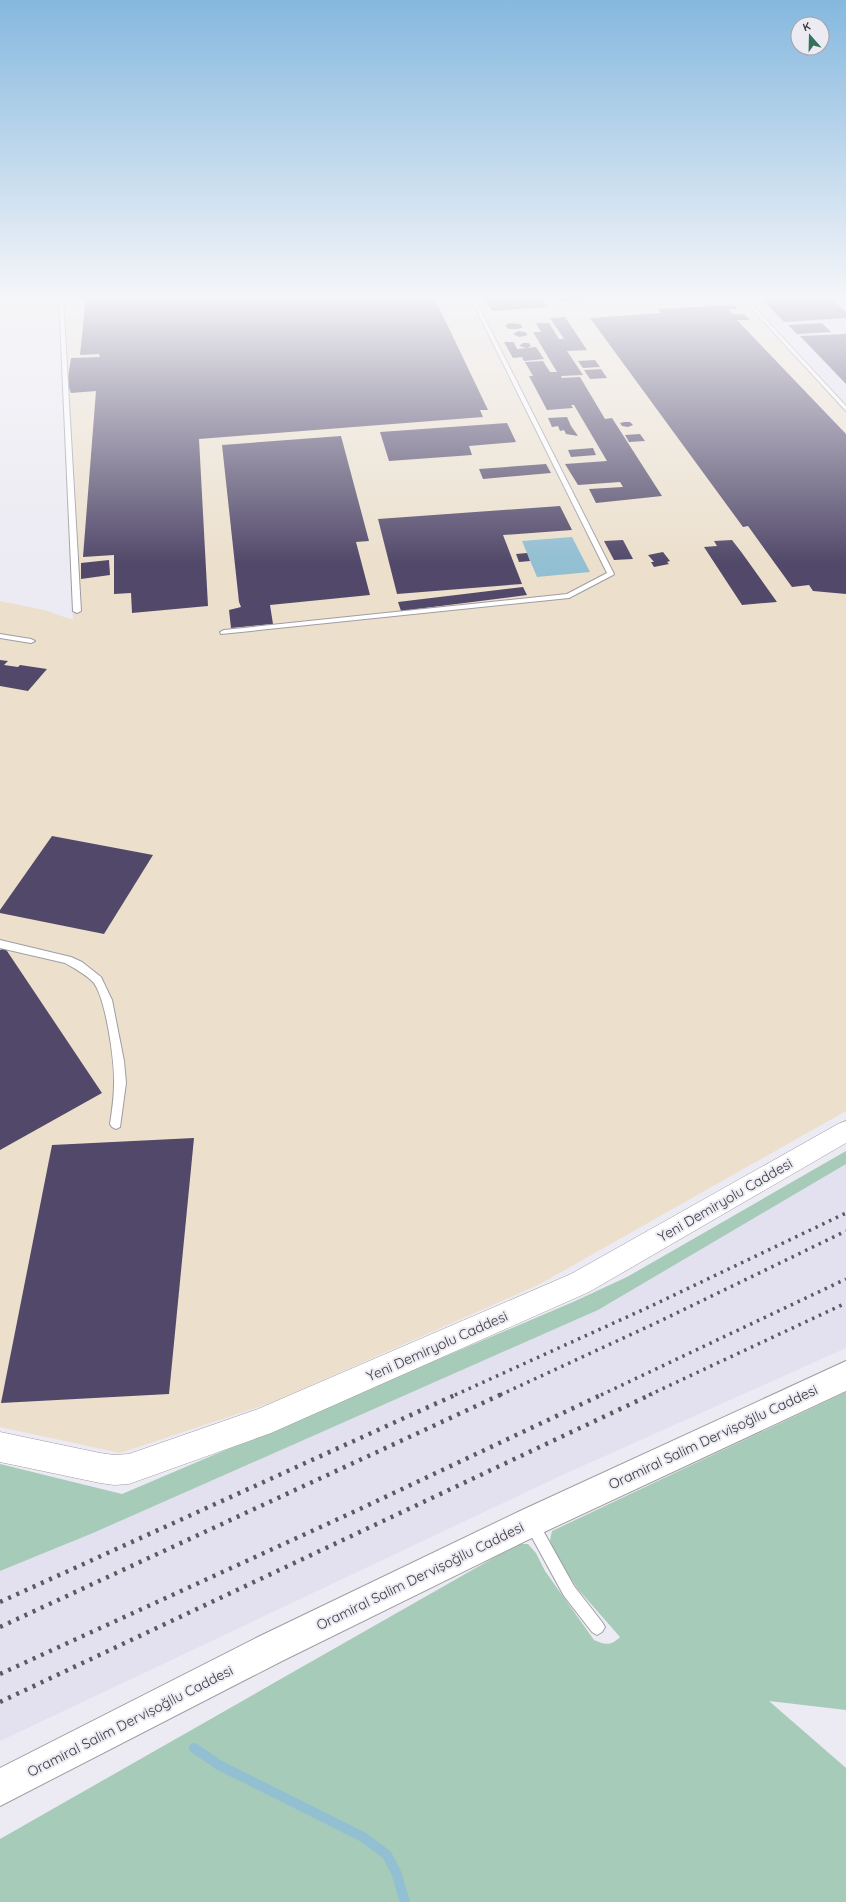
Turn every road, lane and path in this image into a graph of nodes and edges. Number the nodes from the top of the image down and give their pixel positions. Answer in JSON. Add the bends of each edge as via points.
{"nodes":[{"id":1,"x":66,"y":386,"type":"edge"},
{"id":2,"x":517,"y":386,"type":"edge"},
{"id":3,"x":825,"y":386,"type":"edge"},
{"id":4,"x":846,"y":409,"type":"edge"},
{"id":5,"x":77,"y":611,"type":"dead end"},
{"id":6,"x":224,"y":632,"type":"dead end"},
{"id":7,"x":0,"y":636,"type":"edge"},
{"id":8,"x":31,"y":641,"type":"dead end"},
{"id":9,"x":0,"y":944,"type":"edge"},
{"id":10,"x":116,"y":1124,"type":"dead end"},
{"id":11,"x":846,"y":1131,"type":"edge"},
{"id":12,"x":846,"y":1376,"type":"edge"},
{"id":13,"x":0,"y":1447,"type":"edge"},
{"id":14,"x":531,"y":1522,"type":"junction"},
{"id":15,"x":597,"y":1628,"type":"dead end"},
{"id":16,"x":0,"y":1788,"type":"edge"}],
"edges":[{"from":1,"to":5,"type":"lane"},
{"from":2,"to":6,"type":"lane","via":[[611,574],[569,596]]},
{"from":3,"to":4,"type":"lane"},
{"from":7,"to":8,"type":"lane"},
{"from":9,"to":10,"type":"lane","via":[[67,960],[97,980],[107,1000],[118,1061],[120,1083]]},
{"from":11,"to":13,"type":"street","name":"Yeni Demiryolu Caddesi","via":[[580,1283],[261,1423],[129,1469],[100,1468]]},
{"from":12,"to":14,"type":"street","name":"Oramiral Salim Dervişoğllu Caddesi"},
{"from":14,"to":15,"type":"lane","via":[[569,1591]]},
{"from":14,"to":16,"type":"street","name":"Oramiral Salim Dervişoğllu Caddesi","via":[[270,1649]]}]}
